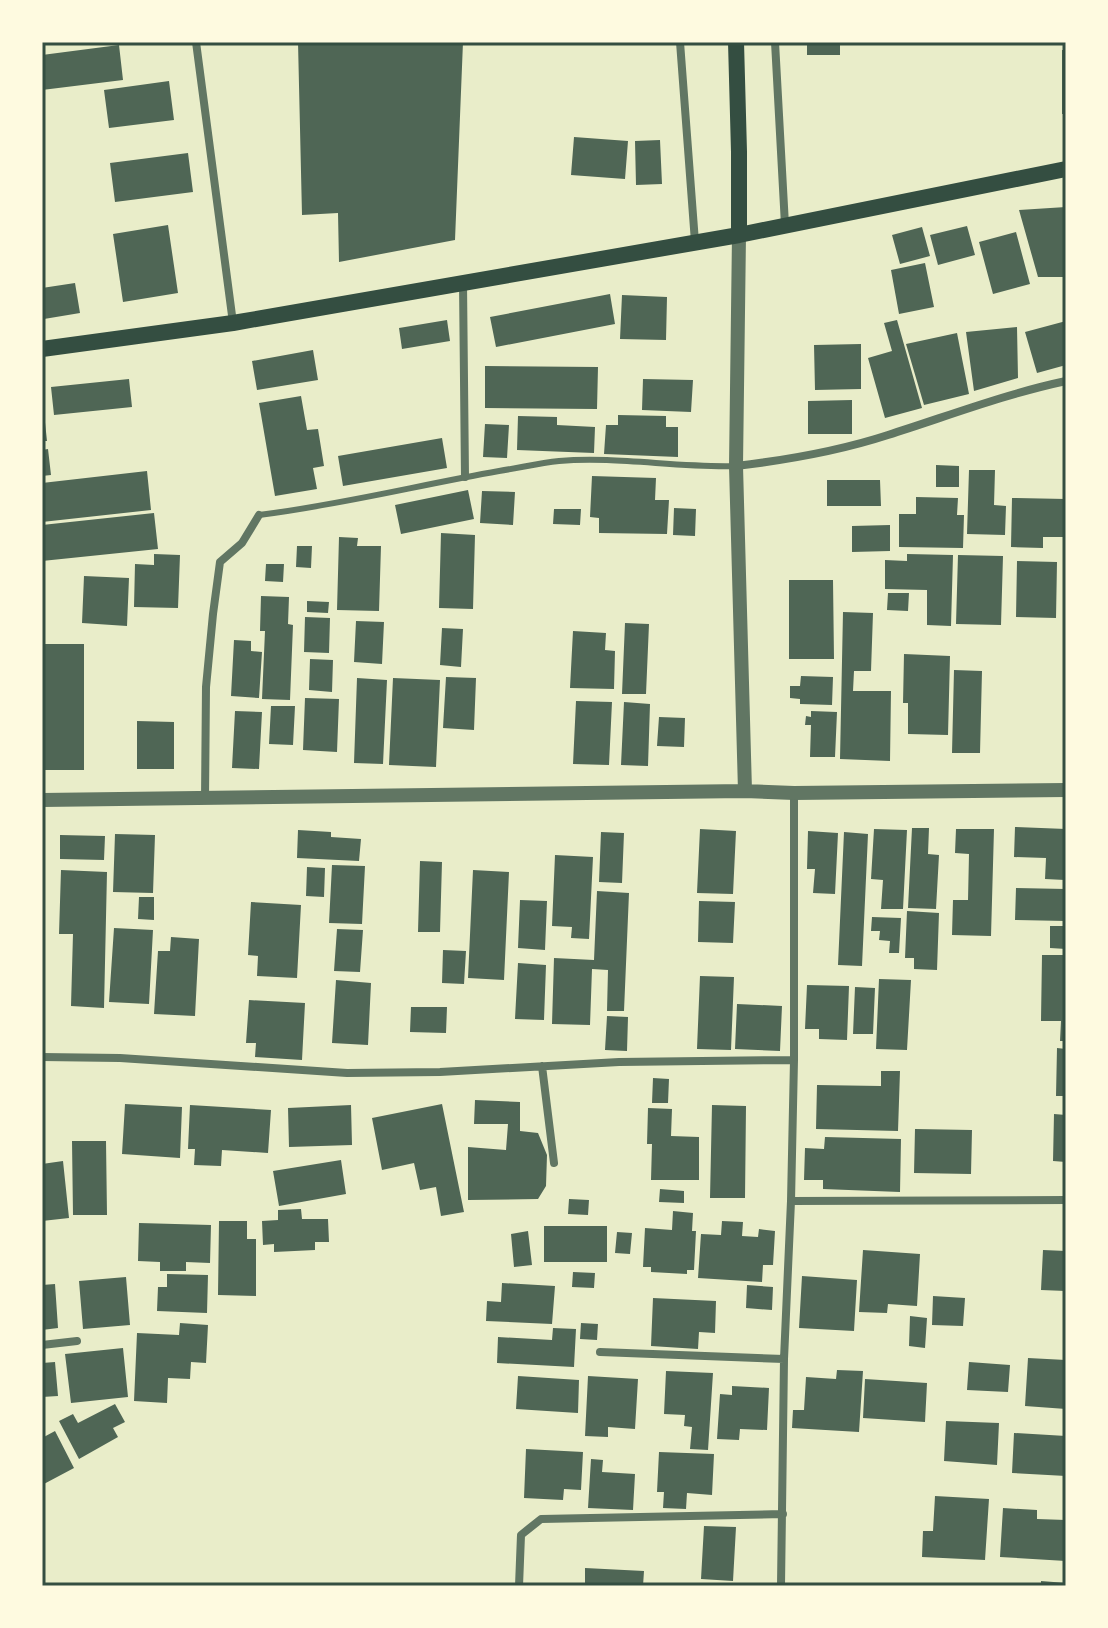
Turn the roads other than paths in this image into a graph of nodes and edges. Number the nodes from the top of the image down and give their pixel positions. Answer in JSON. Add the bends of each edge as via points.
{"nodes":[{"id":1,"x":196,"y":42,"type":"edge"},
{"id":2,"x":680,"y":42,"type":"edge"},
{"id":3,"x":736,"y":42,"type":"edge"},
{"id":4,"x":775,"y":42,"type":"edge"},
{"id":5,"x":1066,"y":169,"type":"edge"},
{"id":6,"x":785,"y":226,"type":"junction"},
{"id":7,"x":739,"y":235,"type":"junction"},
{"id":8,"x":695,"y":242,"type":"junction"},
{"id":9,"x":463,"y":283,"type":"junction"},
{"id":10,"x":233,"y":323,"type":"junction"},
{"id":11,"x":42,"y":349,"type":"edge"},
{"id":12,"x":1066,"y":381,"type":"edge"},
{"id":13,"x":736,"y":466,"type":"junction"},
{"id":14,"x":465,"y":477,"type":"junction"},
{"id":15,"x":259,"y":515,"type":"joint"},
{"id":16,"x":1066,"y":790,"type":"edge"},
{"id":17,"x":745,"y":791,"type":"junction"},
{"id":18,"x":794,"y":793,"type":"junction"},
{"id":19,"x":205,"y":799,"type":"junction"},
{"id":20,"x":42,"y":800,"type":"edge"},
{"id":21,"x":42,"y":1057,"type":"edge"},
{"id":22,"x":794,"y":1060,"type":"junction"},
{"id":23,"x":542,"y":1066,"type":"junction"},
{"id":24,"x":554,"y":1163,"type":"dead end"},
{"id":25,"x":1066,"y":1200,"type":"edge"},
{"id":26,"x":791,"y":1201,"type":"junction"},
{"id":27,"x":77,"y":1341,"type":"dead end"},
{"id":28,"x":42,"y":1345,"type":"edge"},
{"id":29,"x":600,"y":1352,"type":"dead end"},
{"id":30,"x":784,"y":1359,"type":"junction"},
{"id":31,"x":783,"y":1514,"type":"junction"},
{"id":32,"x":519,"y":1586,"type":"edge"},
{"id":33,"x":781,"y":1586,"type":"edge"}],
"edges":[{"from":1,"to":10,"type":"street"},
{"from":2,"to":8,"type":"street"},
{"from":3,"to":7,"type":"main road"},
{"from":4,"to":6,"type":"street"},
{"from":5,"to":6,"type":"main road"},
{"from":6,"to":7,"type":"main road"},
{"from":7,"to":8,"type":"main road"},
{"from":7,"to":13,"type":"street"},
{"from":8,"to":9,"type":"main road"},
{"from":9,"to":10,"type":"main road"},
{"from":9,"to":14,"type":"street"},
{"from":10,"to":11,"type":"main road"},
{"from":12,"to":13,"type":"street","via":[[887,436]]},
{"from":13,"to":14,"type":"lane","via":[[560,461]]},
{"from":13,"to":17,"type":"street"},
{"from":14,"to":15,"type":"lane"},
{"from":15,"to":19,"type":"street","via":[[242,543],[220,562],[206,687]]},
{"from":16,"to":18,"type":"street"},
{"from":17,"to":18,"type":"street"},
{"from":17,"to":19,"type":"street"},
{"from":18,"to":22,"type":"street"},
{"from":19,"to":20,"type":"street"},
{"from":21,"to":23,"type":"street","via":[[347,1073]]},
{"from":22,"to":23,"type":"street"},
{"from":22,"to":26,"type":"street"},
{"from":23,"to":24,"type":"street"},
{"from":25,"to":26,"type":"street"},
{"from":26,"to":30,"type":"street"},
{"from":27,"to":28,"type":"street"},
{"from":29,"to":30,"type":"street"},
{"from":30,"to":31,"type":"street"},
{"from":31,"to":32,"type":"street","via":[[541,1519],[521,1535]]},
{"from":31,"to":33,"type":"street"}]}
